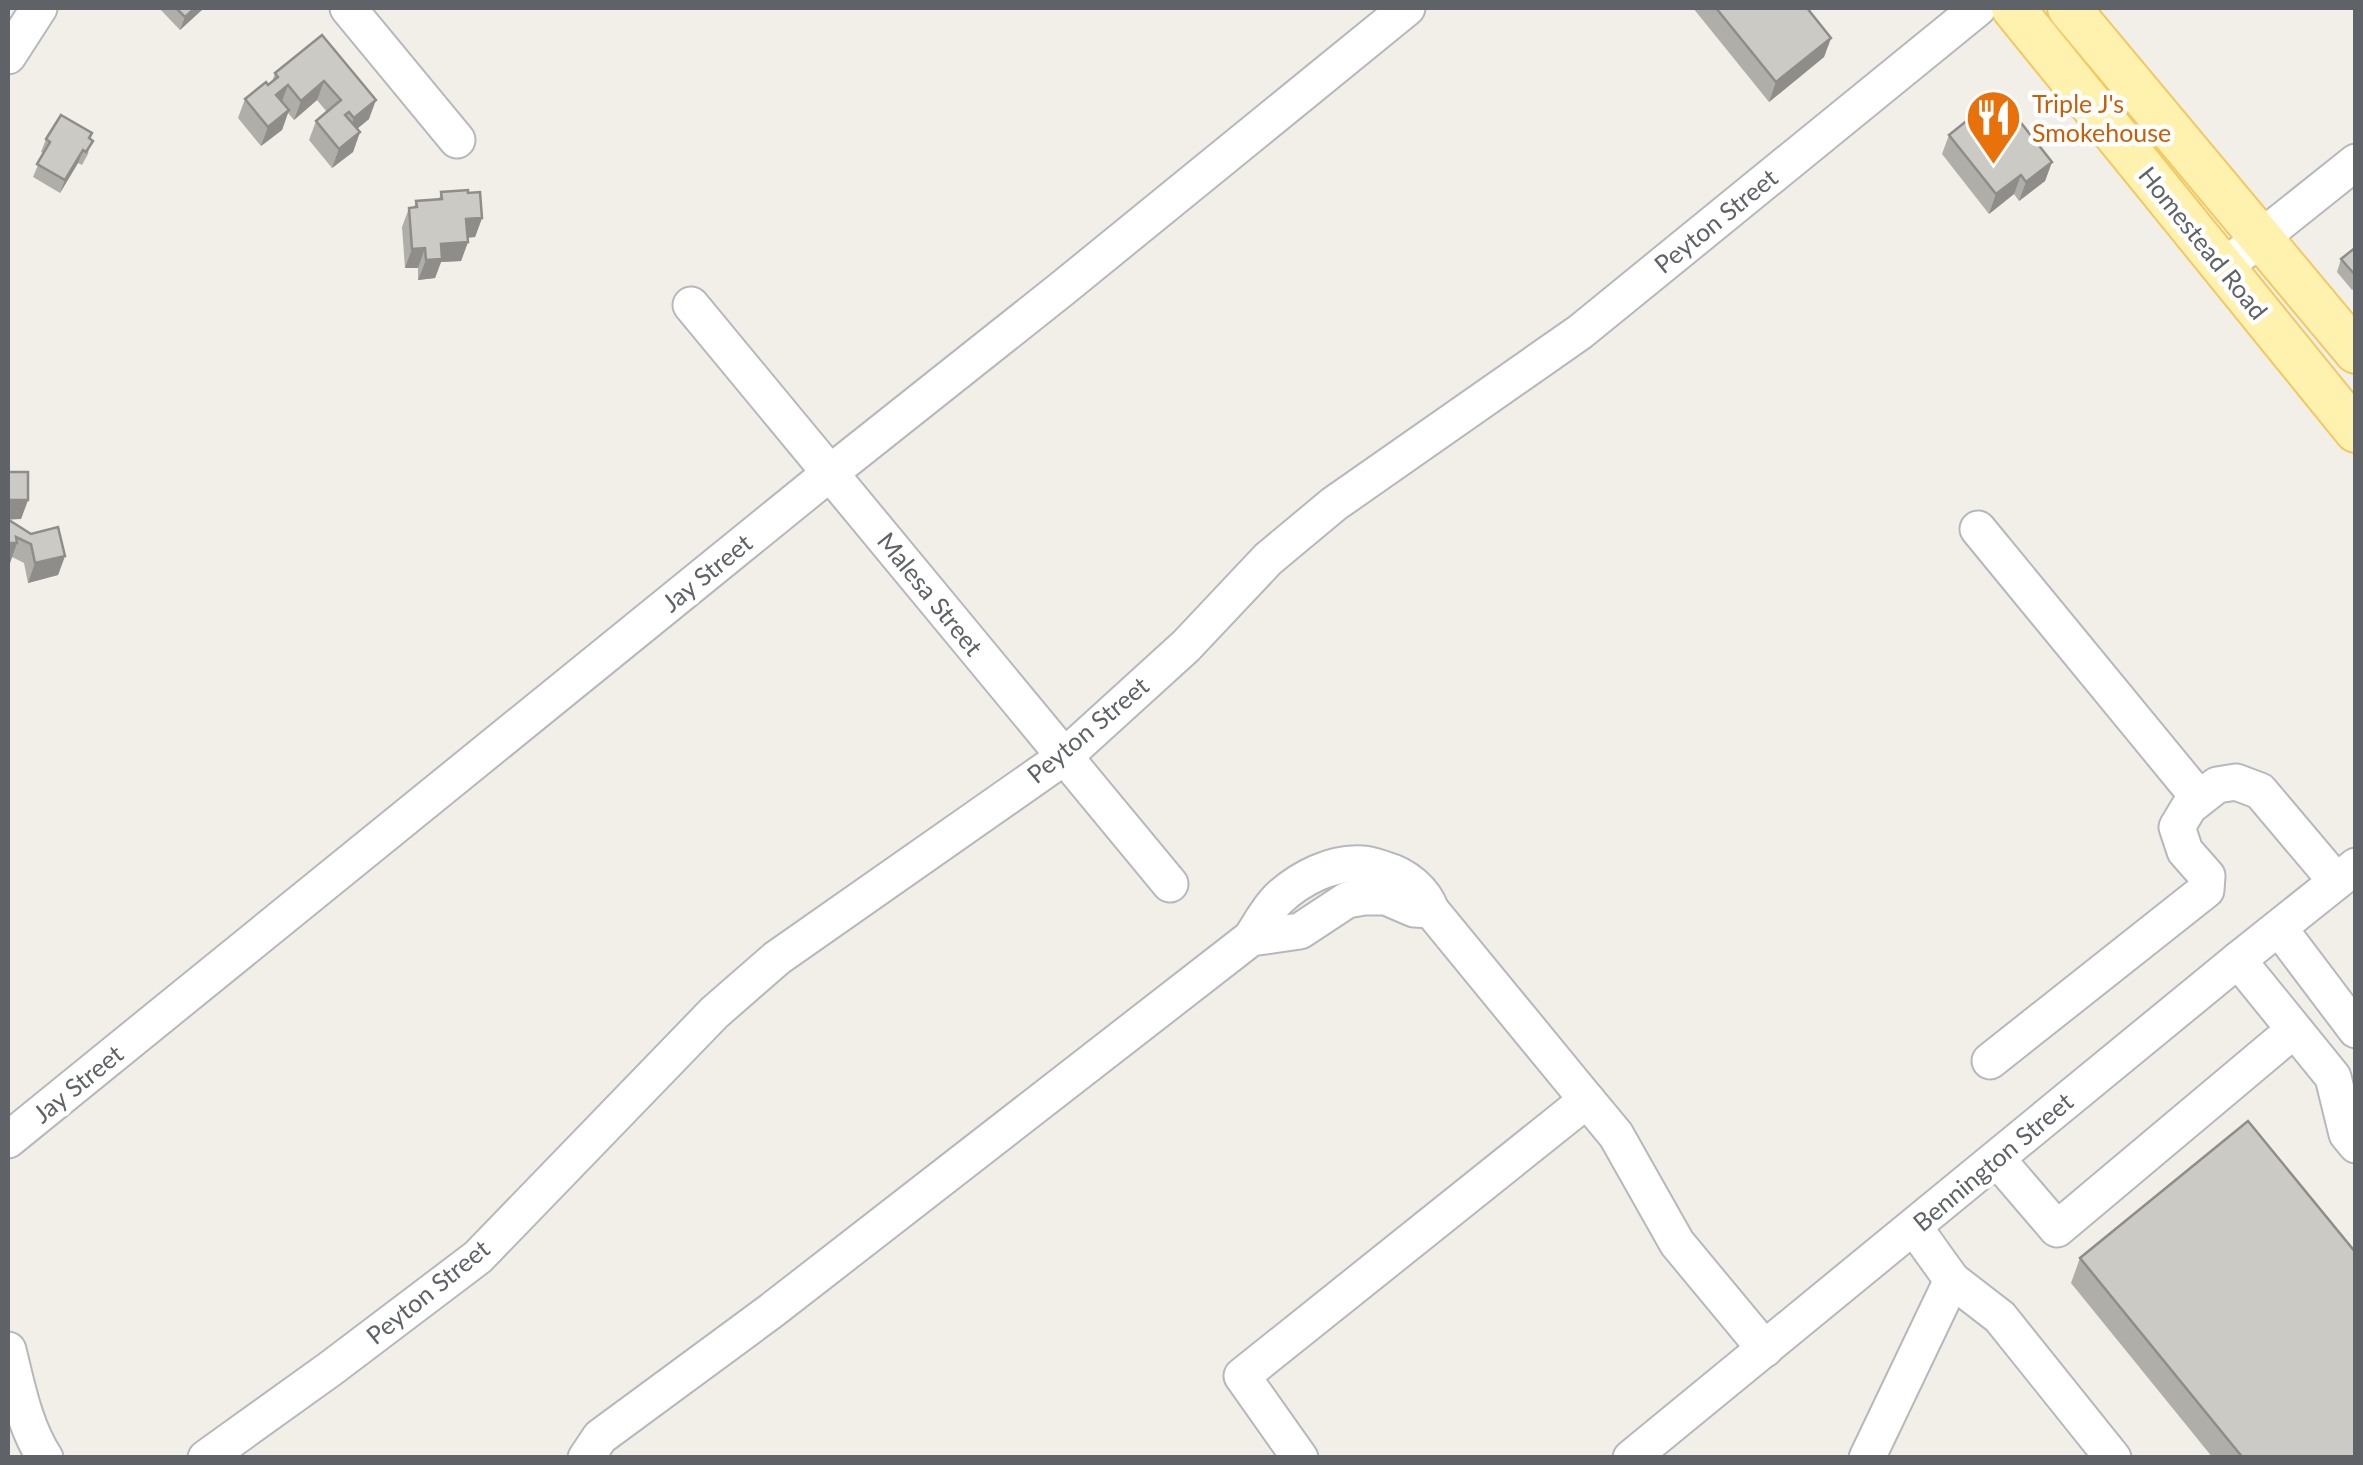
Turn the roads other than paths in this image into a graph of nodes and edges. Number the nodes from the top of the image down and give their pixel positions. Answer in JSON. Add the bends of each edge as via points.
{"nodes":[{"id":1,"x":39,"y":8,"type":"edge"},
{"id":2,"x":348,"y":8,"type":"edge"},
{"id":3,"x":1407,"y":8,"type":"edge"},
{"id":4,"x":1978,"y":8,"type":"edge"},
{"id":5,"x":2013,"y":8,"type":"edge"},
{"id":6,"x":2069,"y":8,"type":"edge"},
{"id":7,"x":8,"y":56,"type":"edge"},
{"id":8,"x":457,"y":140,"type":"dead end"},
{"id":9,"x":2356,"y":162,"type":"edge"},
{"id":10,"x":2262,"y":236,"type":"junction"},
{"id":11,"x":2223,"y":268,"type":"junction"},
{"id":12,"x":691,"y":305,"type":"dead end"},
{"id":13,"x":2356,"y":352,"type":"edge"},
{"id":14,"x":2356,"y":431,"type":"edge"},
{"id":15,"x":830,"y":473,"type":"junction"},
{"id":16,"x":1978,"y":529,"type":"dead end"},
{"id":17,"x":1064,"y":757,"type":"junction"},
{"id":18,"x":2200,"y":798,"type":"junction"},
{"id":19,"x":2346,"y":874,"type":"edge"},
{"id":20,"x":1170,"y":884,"type":"dead end"},
{"id":21,"x":2278,"y":928,"type":"junction"},
{"id":22,"x":2238,"y":960,"type":"junction"},
{"id":23,"x":2294,"y":1030,"type":"junction"},
{"id":24,"x":2356,"y":1030,"type":"edge"},
{"id":25,"x":1990,"y":1061,"type":"dead end"},
{"id":26,"x":1586,"y":1100,"type":"junction"},
{"id":27,"x":8,"y":1140,"type":"edge"},
{"id":28,"x":2356,"y":1145,"type":"edge"},
{"id":29,"x":1997,"y":1159,"type":"junction"},
{"id":30,"x":1914,"y":1227,"type":"junction"},
{"id":31,"x":1952,"y":1280,"type":"junction"},
{"id":32,"x":1765,"y":1349,"type":"junction"},
{"id":33,"x":8,"y":1350,"type":"edge"},
{"id":34,"x":45,"y":1458,"type":"edge"},
{"id":35,"x":206,"y":1458,"type":"edge"},
{"id":36,"x":586,"y":1458,"type":"edge"},
{"id":37,"x":1300,"y":1458,"type":"edge"},
{"id":38,"x":1631,"y":1458,"type":"edge"},
{"id":39,"x":1868,"y":1458,"type":"edge"},
{"id":40,"x":2113,"y":1458,"type":"edge"}],
"edges":[{"from":1,"to":7,"type":"street"},
{"from":2,"to":8,"type":"street"},
{"from":3,"to":15,"type":"street","name":"Jay Street"},
{"from":4,"to":17,"type":"street","name":"Peyton Street","via":[[1580,332],[1334,504]]},
{"from":5,"to":11,"type":"main road","name":"Homestead Road"},
{"from":6,"to":10,"type":"main road","name":"Homestead Road"},
{"from":9,"to":10,"type":"street"},
{"from":10,"to":11,"type":"street"},
{"from":10,"to":13,"type":"main road","name":"Homestead Road"},
{"from":11,"to":14,"type":"main road","name":"Homestead Road"},
{"from":12,"to":15,"type":"street","name":"Malesa Street"},
{"from":15,"to":17,"type":"street","name":"Malesa Street"},
{"from":15,"to":27,"type":"street","name":"Jay Street"},
{"from":16,"to":18,"type":"street"},
{"from":17,"to":20,"type":"street","name":"Malesa Street"},
{"from":17,"to":35,"type":"street","name":"Peyton Street","via":[[777,958],[714,1013],[478,1257]]},
{"from":18,"to":19,"type":"street","via":[[2236,782],[2260,791]]},
{"from":18,"to":25,"type":"street","via":[[2178,827],[2185,851],[2207,876],[2206,890]]},
{"from":19,"to":21,"type":"street","name":"Bennington Street"},
{"from":21,"to":22,"type":"street","name":"Bennington Street"},
{"from":21,"to":24,"type":"street"},
{"from":22,"to":23,"type":"street"},
{"from":22,"to":29,"type":"street","name":"Bennington Street"},
{"from":23,"to":28,"type":"street","via":[[2334,1078],[2347,1134]]},
{"from":23,"to":29,"type":"street","via":[[2057,1229]]},
{"from":26,"to":32,"type":"street","via":[[1616,1136],[1676,1243]]},
{"from":26,"to":36,"type":"street","via":[[1431,910],[1386,897],[1346,900],[1300,931],[1251,938],[600,1438]]},
{"from":26,"to":37,"type":"street","via":[[1242,1376]]},
{"from":29,"to":30,"type":"street","name":"Bennington Street"},
{"from":30,"to":31,"type":"street"},
{"from":30,"to":32,"type":"street","name":"Bennington Street"},
{"from":31,"to":39,"type":"street"},
{"from":31,"to":40,"type":"street","via":[[2000,1316]]},
{"from":32,"to":38,"type":"street","name":"Bennington Street"},
{"from":33,"to":34,"type":"street"}]}
